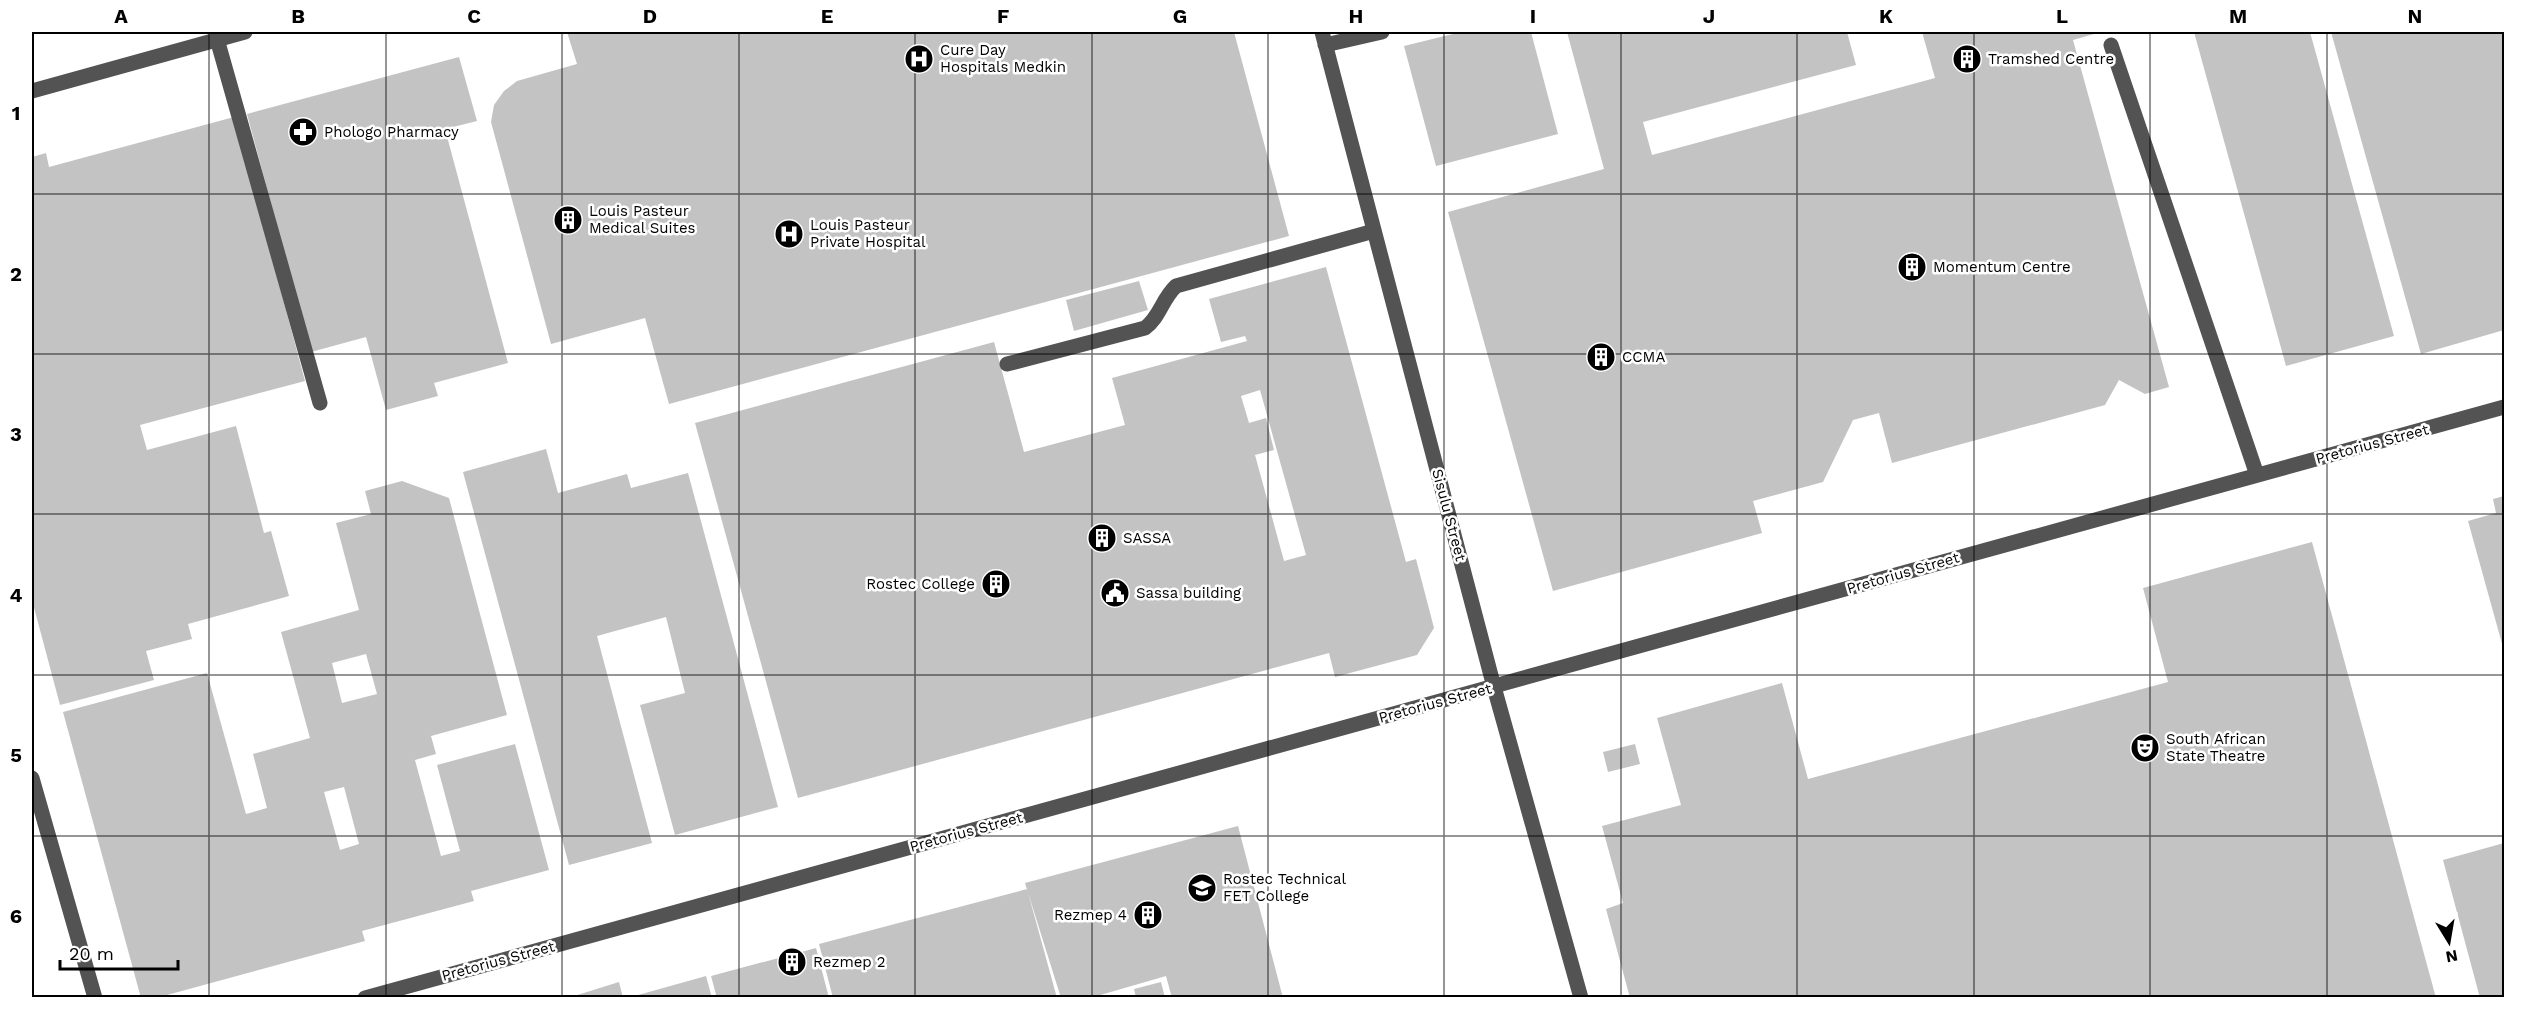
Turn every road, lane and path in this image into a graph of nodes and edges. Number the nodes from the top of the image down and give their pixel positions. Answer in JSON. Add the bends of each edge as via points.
{"nodes":[{"id":1,"x":244,"y":32,"type":"edge"},
{"id":2,"x":1382,"y":32,"type":"edge"},
{"id":3,"x":1324,"y":38,"type":"edge"},
{"id":4,"x":217,"y":39,"type":"junction"},
{"id":5,"x":2111,"y":45,"type":"dead end"},
{"id":6,"x":32,"y":92,"type":"edge"},
{"id":7,"x":1374,"y":231,"type":"junction"},
{"id":8,"x":1006,"y":364,"type":"dead end"},
{"id":9,"x":320,"y":403,"type":"dead end"},
{"id":10,"x":2505,"y":407,"type":"edge"},
{"id":11,"x":2257,"y":475,"type":"junction"},
{"id":12,"x":1494,"y":687,"type":"junction"},
{"id":13,"x":32,"y":778,"type":"edge"},
{"id":14,"x":389,"y":994,"type":"edge"},
{"id":15,"x":95,"y":998,"type":"edge"},
{"id":16,"x":365,"y":998,"type":"edge"},
{"id":17,"x":1581,"y":998,"type":"edge"}],
"edges":[{"from":1,"to":4,"type":"street"},
{"from":2,"to":3,"type":"street"},
{"from":3,"to":7,"type":"street","name":"Sisulu Street"},
{"from":4,"to":6,"type":"street"},
{"from":4,"to":9,"type":"street"},
{"from":5,"to":11,"type":"street"},
{"from":7,"to":8,"type":"street","via":[[1176,286],[1166,296],[1155,320],[1145,328]]},
{"from":7,"to":12,"type":"street","name":"Sisulu Street"},
{"from":10,"to":11,"type":"street","name":"Pretorius Street"},
{"from":11,"to":12,"type":"street","name":"Pretorius Street"},
{"from":12,"to":14,"type":"street","name":"Pretorius Street"},
{"from":12,"to":17,"type":"street","name":"Sisulu Street"},
{"from":13,"to":15,"type":"street"},
{"from":14,"to":16,"type":"street","name":"Pretorius Street"}]}
